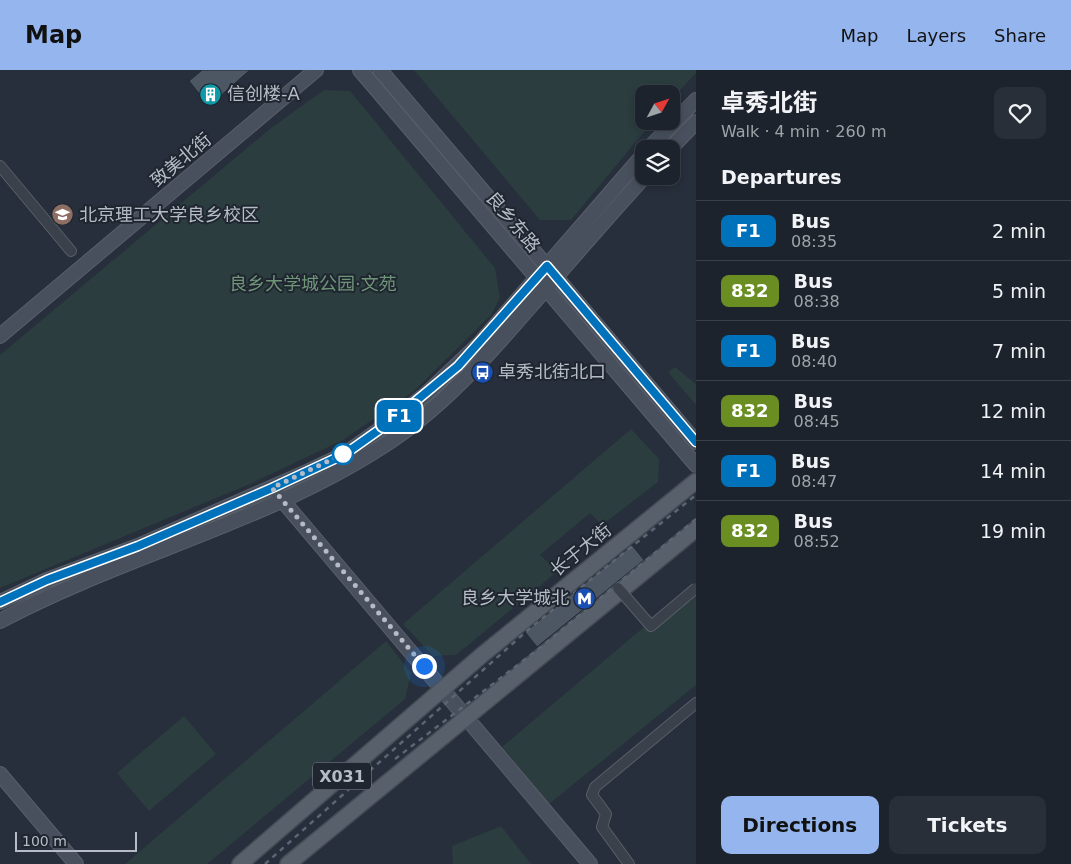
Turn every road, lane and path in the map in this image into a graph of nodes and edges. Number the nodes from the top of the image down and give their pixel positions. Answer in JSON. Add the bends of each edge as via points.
{"nodes":[{"id":1,"x":316,"y":70,"type":"edge"},
{"id":2,"x":360,"y":70,"type":"edge"},
{"id":3,"x":380,"y":70,"type":"edge"},
{"id":4,"x":696,"y":100,"type":"edge"},
{"id":5,"x":696,"y":122,"type":"edge"},
{"id":6,"x":657,"y":140,"type":"edge"},
{"id":7,"x":679,"y":140,"type":"edge"},
{"id":8,"x":635,"y":164,"type":"edge"},
{"id":9,"x":0,"y":166,"type":"edge"},
{"id":10,"x":637,"y":185,"type":"edge"},
{"id":11,"x":72,"y":251,"type":"dead end"},
{"id":12,"x":547,"y":266,"type":"junction"},
{"id":13,"x":556,"y":277,"type":"junction"},
{"id":14,"x":541,"y":285,"type":"junction"},
{"id":15,"x":0,"y":336,"type":"edge"},
{"id":16,"x":696,"y":442,"type":"edge"},
{"id":17,"x":696,"y":465,"type":"edge"},
{"id":18,"x":696,"y":481,"type":"edge"},
{"id":19,"x":272,"y":488,"type":"junction"},
{"id":20,"x":282,"y":500,"type":"junction"},
{"id":21,"x":696,"y":529,"type":"edge"},
{"id":22,"x":618,"y":588,"type":"dead end"},
{"id":23,"x":696,"y":588,"type":"edge"},
{"id":24,"x":0,"y":602,"type":"edge"},
{"id":25,"x":0,"y":622,"type":"edge"},
{"id":26,"x":443,"y":688,"type":"junction"},
{"id":27,"x":696,"y":703,"type":"edge"},
{"id":28,"x":467,"y":717,"type":"junction"},
{"id":29,"x":0,"y":774,"type":"edge"},
{"id":30,"x":76,"y":864,"type":"edge"},
{"id":31,"x":240,"y":864,"type":"edge"},
{"id":32,"x":288,"y":864,"type":"edge"},
{"id":33,"x":590,"y":864,"type":"edge"},
{"id":34,"x":629,"y":864,"type":"edge"}],
"edges":[{"from":1,"to":15,"type":"main road","name":"致美北街"},
{"from":2,"to":14,"type":"main road","name":"良乡东路"},
{"from":3,"to":12,"type":"main road","name":"良乡东路"},
{"from":4,"to":6,"type":"main road"},
{"from":5,"to":7,"type":"main road"},
{"from":8,"to":12,"type":"main road"},
{"from":9,"to":11,"type":"street"},
{"from":10,"to":13,"type":"main road"},
{"from":12,"to":13,"type":"main road","name":"良乡东路"},
{"from":12,"to":14,"type":"main road"},
{"from":13,"to":14,"type":"main road"},
{"from":13,"to":16,"type":"main road","name":"良乡东路"},
{"from":14,"to":17,"type":"main road","name":"良乡东路"},
{"from":14,"to":19,"type":"main road","via":[[458,366],[406,410],[345,454]]},
{"from":14,"to":20,"type":"main road","via":[[470,374],[416,422],[351,466]]},
{"from":18,"to":26,"type":"main road","name":"长于大街","number":"X031"},
{"from":19,"to":20,"type":"main road"},
{"from":19,"to":24,"type":"main road"},
{"from":20,"to":25,"type":"main road","via":[[108,572]]},
{"from":20,"to":26,"type":"main road"},
{"from":21,"to":28,"type":"main road","number":"X031"},
{"from":22,"to":23,"type":"street","bridge":true,"via":[[650,626]]},
{"from":26,"to":28,"type":"main road"},
{"from":26,"to":31,"type":"main road","name":"长于大街","number":"X031"},
{"from":27,"to":34,"type":"street","via":[[595,787],[592,794],[606,814],[602,828]]},
{"from":28,"to":32,"type":"main road","number":"X031"},
{"from":28,"to":33,"type":"main road"},
{"from":29,"to":30,"type":"main road"}]}
